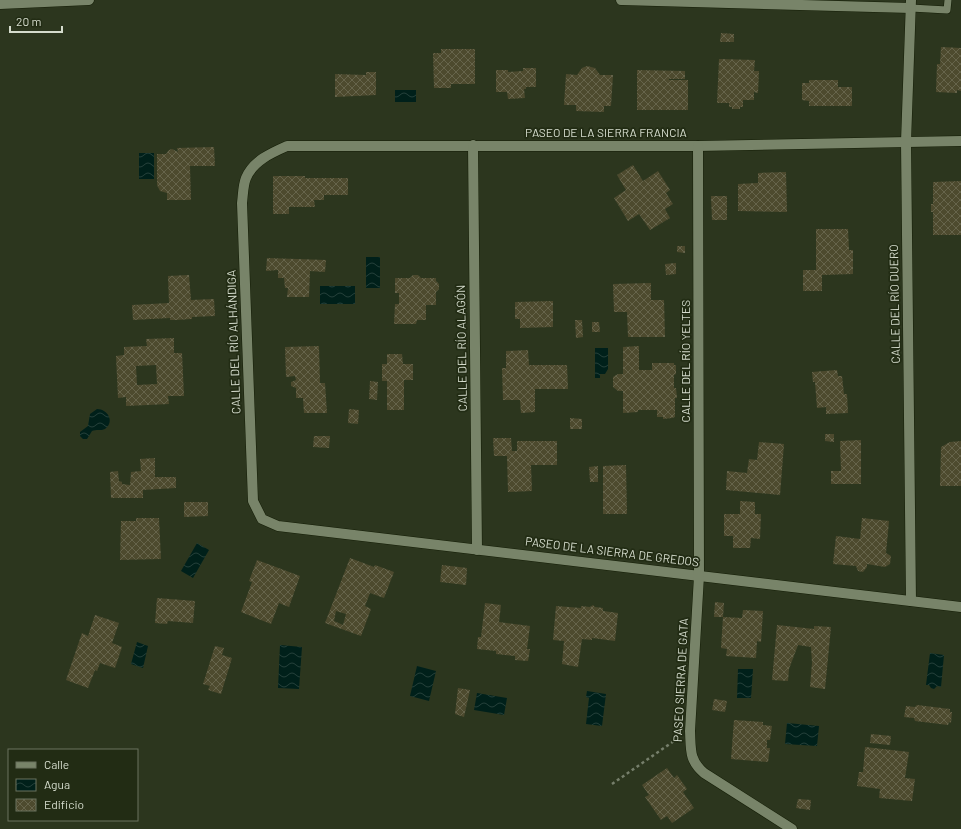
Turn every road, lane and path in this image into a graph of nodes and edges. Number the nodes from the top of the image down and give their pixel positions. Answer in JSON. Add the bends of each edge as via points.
{"nodes":[{"id":1,"x":89,"y":0,"type":"edge"},
{"id":2,"x":621,"y":0,"type":"edge"},
{"id":3,"x":948,"y":0,"type":"edge"},
{"id":4,"x":0,"y":4,"type":"edge"},
{"id":5,"x":911,"y":4,"type":"edge"},
{"id":6,"x":906,"y":142,"type":"junction"},
{"id":7,"x":961,"y":142,"type":"edge"},
{"id":8,"x":473,"y":145,"type":"junction"},
{"id":9,"x":698,"y":146,"type":"junction"},
{"id":10,"x":256,"y":165,"type":"joint"},
{"id":11,"x":262,"y":519,"type":"joint"},
{"id":12,"x":477,"y":550,"type":"junction"},
{"id":13,"x":700,"y":576,"type":"junction"},
{"id":14,"x":911,"y":601,"type":"junction"},
{"id":15,"x":961,"y":607,"type":"edge"},
{"id":16,"x":680,"y":740,"type":"dead end"},
{"id":17,"x":612,"y":784,"type":"dead end"},
{"id":18,"x":792,"y":829,"type":"edge"}],
"edges":[{"from":1,"to":4,"type":"street"},
{"from":2,"to":5,"type":"street"},
{"from":3,"to":5,"type":"lane","via":[[947,10]]},
{"from":5,"to":6,"type":"street","name":"CALLE DEL RÍO DUERO"},
{"from":6,"to":7,"type":"street","name":"PASEO DE LA SIERRA FRANCIA"},
{"from":6,"to":9,"type":"street","name":"PASEO DE LA SIERRA FRANCIA"},
{"from":6,"to":14,"type":"street","name":"CALLE DEL RÍO DUERO"},
{"from":8,"to":9,"type":"street","name":"PASEO DE LA SIERRA FRANCIA"},
{"from":8,"to":10,"type":"street","name":"PASEO DE LA SIERRA FRANCIA","via":[[287,146],[269,154]]},
{"from":8,"to":12,"type":"street","name":"CALLE DEL RÍO ALAGÓN"},
{"from":9,"to":13,"type":"street","name":"CALLE DEL RÍO YELTES"},
{"from":10,"to":11,"type":"street","name":"CALLE DEL RÍO ALHÁNDIGA","via":[[246,178],[242,203],[253,501]]},
{"from":11,"to":12,"type":"street","name":"PASEO DE LA SIERRA DE GREDOS","via":[[278,526]]},
{"from":12,"to":13,"type":"street","name":"PASEO DE LA SIERRA DE GREDOS"},
{"from":13,"to":14,"type":"street","name":"PASEO DE LA SIERRA DE GREDOS"},
{"from":13,"to":18,"type":"street","name":"PASEO SIERRA DE GATA","via":[[690,731],[691,756],[696,766],[704,773]]},
{"from":14,"to":15,"type":"street","name":"PASEO DE LA SIERRA DE GREDOS"},
{"from":16,"to":17,"type":"path","via":[[674,741]]}]}
